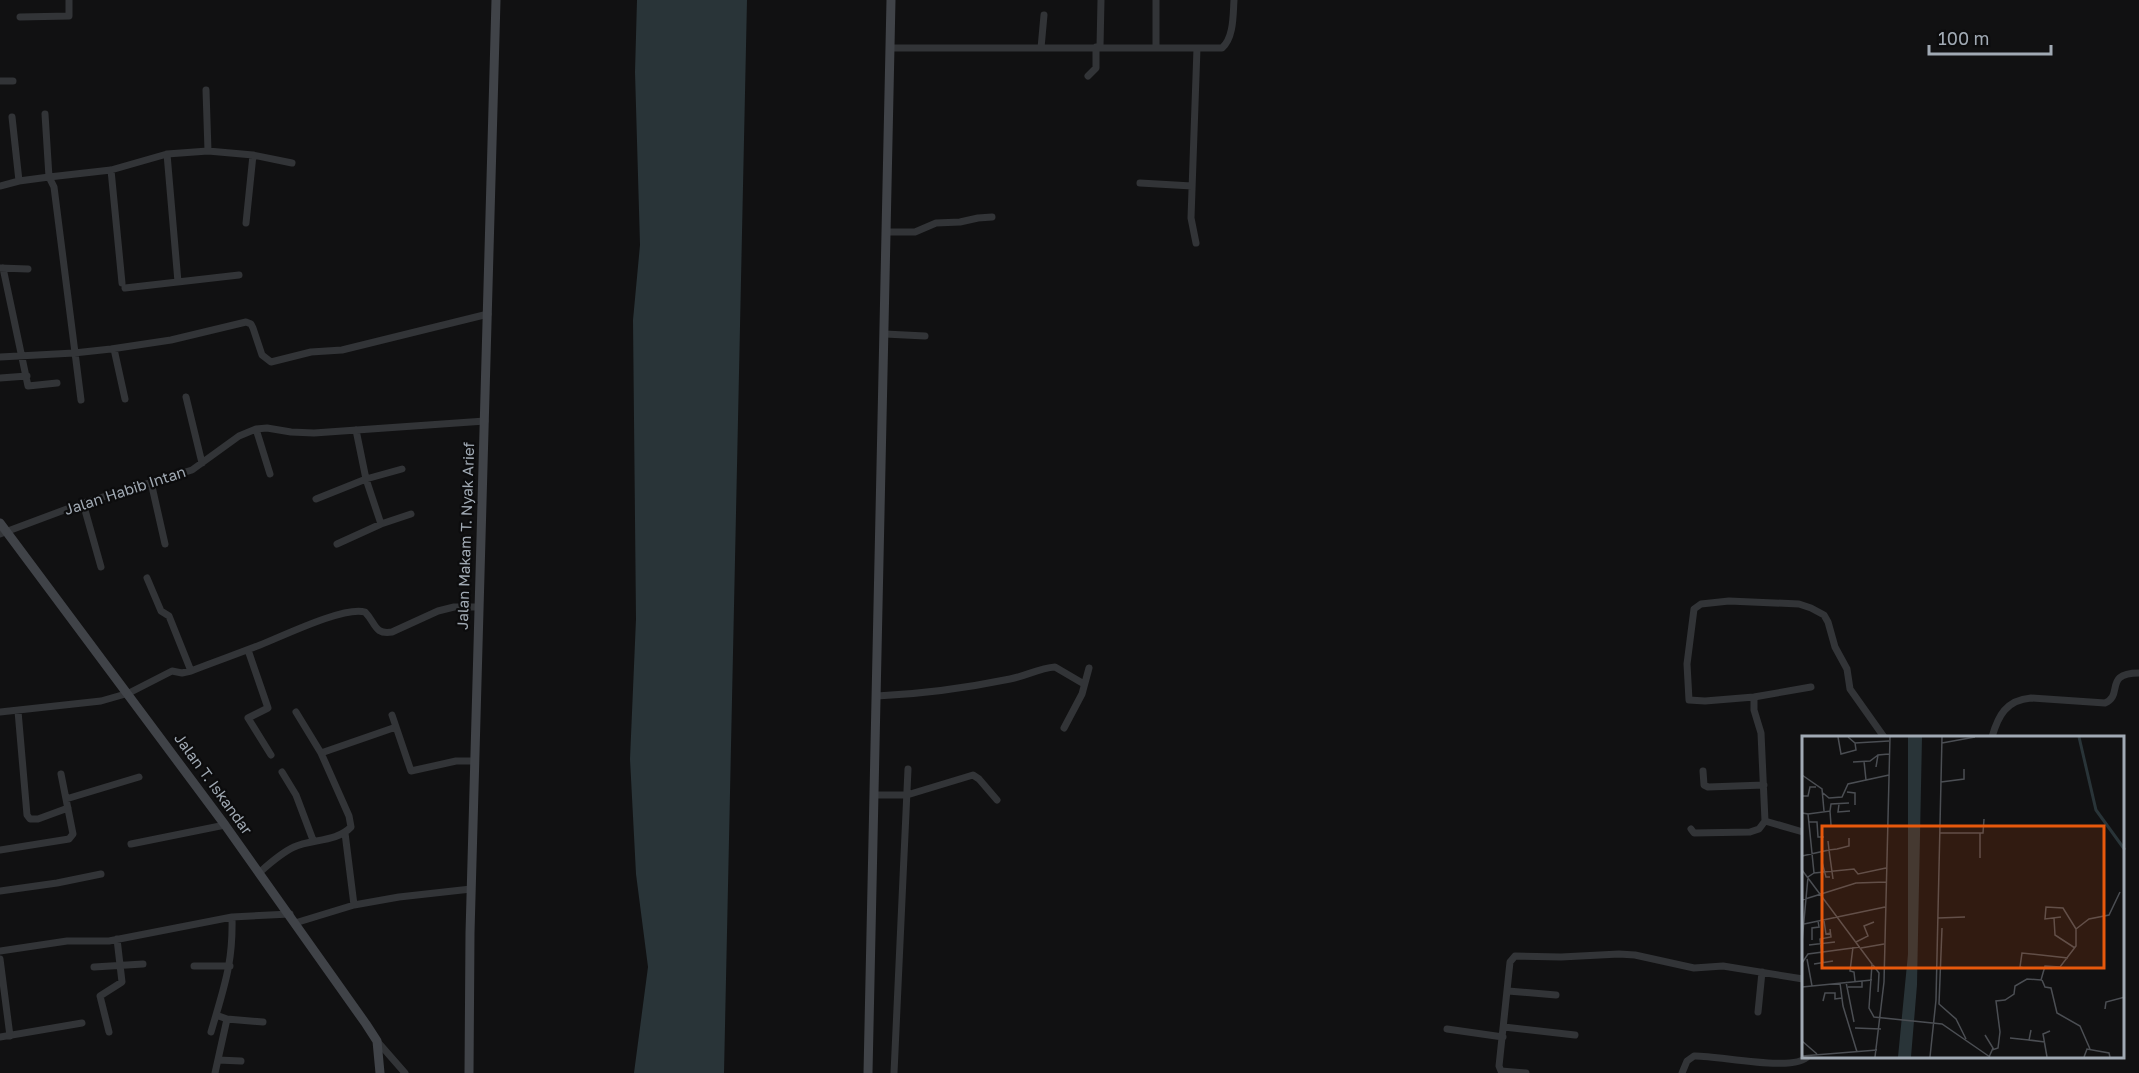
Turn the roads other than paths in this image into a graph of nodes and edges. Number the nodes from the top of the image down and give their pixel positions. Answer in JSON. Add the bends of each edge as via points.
{"nodes":[{"id":1,"x":69,"y":0,"type":"edge"},
{"id":2,"x":496,"y":0,"type":"edge"},
{"id":3,"x":891,"y":0,"type":"edge"},
{"id":4,"x":1101,"y":0,"type":"edge"},
{"id":5,"x":1156,"y":0,"type":"edge"},
{"id":6,"x":1234,"y":0,"type":"edge"},
{"id":7,"x":1044,"y":15,"type":"dead end"},
{"id":8,"x":20,"y":18,"type":"dead end"},
{"id":9,"x":1098,"y":47,"type":"junction"},
{"id":10,"x":895,"y":48,"type":"junction"},
{"id":11,"x":1041,"y":48,"type":"junction"},
{"id":12,"x":1156,"y":48,"type":"junction"},
{"id":13,"x":1197,"y":48,"type":"junction"},
{"id":14,"x":1088,"y":76,"type":"dead end"},
{"id":15,"x":0,"y":81,"type":"edge"},
{"id":16,"x":13,"y":81,"type":"dead end"},
{"id":17,"x":206,"y":90,"type":"dead end"},
{"id":18,"x":45,"y":114,"type":"dead end"},
{"id":19,"x":12,"y":117,"type":"dead end"},
{"id":20,"x":208,"y":151,"type":"junction"},
{"id":21,"x":167,"y":154,"type":"junction"},
{"id":22,"x":253,"y":155,"type":"junction"},
{"id":23,"x":292,"y":163,"type":"dead end"},
{"id":24,"x":111,"y":170,"type":"junction"},
{"id":25,"x":49,"y":177,"type":"junction"},
{"id":26,"x":19,"y":181,"type":"junction"},
{"id":27,"x":1140,"y":183,"type":"dead end"},
{"id":28,"x":0,"y":186,"type":"edge"},
{"id":29,"x":1192,"y":186,"type":"junction"},
{"id":30,"x":992,"y":217,"type":"dead end"},
{"id":31,"x":246,"y":223,"type":"dead end"},
{"id":32,"x":890,"y":232,"type":"junction"},
{"id":33,"x":1196,"y":243,"type":"dead end"},
{"id":34,"x":2,"y":268,"type":"edge"},
{"id":35,"x":28,"y":269,"type":"dead end"},
{"id":36,"x":239,"y":275,"type":"dead end"},
{"id":37,"x":178,"y":282,"type":"junction"},
{"id":38,"x":488,"y":314,"type":"junction"},
{"id":39,"x":885,"y":334,"type":"junction"},
{"id":40,"x":925,"y":336,"type":"dead end"},
{"id":41,"x":114,"y":349,"type":"junction"},
{"id":42,"x":74,"y":353,"type":"junction"},
{"id":43,"x":23,"y":355,"type":"junction"},
{"id":44,"x":0,"y":357,"type":"edge"},
{"id":45,"x":27,"y":376,"type":"junction"},
{"id":46,"x":0,"y":378,"type":"edge"},
{"id":47,"x":57,"y":383,"type":"dead end"},
{"id":48,"x":186,"y":398,"type":"dead end"},
{"id":49,"x":125,"y":399,"type":"dead end"},
{"id":50,"x":81,"y":400,"type":"dead end"},
{"id":51,"x":485,"y":421,"type":"junction"},
{"id":52,"x":256,"y":429,"type":"junction"},
{"id":53,"x":356,"y":430,"type":"junction"},
{"id":54,"x":202,"y":463,"type":"junction"},
{"id":55,"x":402,"y":469,"type":"dead end"},
{"id":56,"x":270,"y":474,"type":"dead end"},
{"id":57,"x":366,"y":479,"type":"junction"},
{"id":58,"x":151,"y":482,"type":"junction"},
{"id":59,"x":316,"y":499,"type":"dead end"},
{"id":60,"x":84,"y":503,"type":"junction"},
{"id":61,"x":411,"y":514,"type":"dead end"},
{"id":62,"x":0,"y":523,"type":"edge"},
{"id":63,"x":381,"y":524,"type":"junction"},
{"id":64,"x":3,"y":533,"type":"edge"},
{"id":65,"x":165,"y":544,"type":"dead end"},
{"id":66,"x":337,"y":544,"type":"dead end"},
{"id":67,"x":102,"y":567,"type":"dead end"},
{"id":68,"x":147,"y":578,"type":"dead end"},
{"id":69,"x":478,"y":607,"type":"junction"},
{"id":70,"x":248,"y":650,"type":"junction"},
{"id":71,"x":1089,"y":668,"type":"dead end"},
{"id":72,"x":191,"y":671,"type":"junction"},
{"id":73,"x":2139,"y":673,"type":"edge"},
{"id":74,"x":1084,"y":684,"type":"junction"},
{"id":75,"x":1811,"y":687,"type":"dead end"},
{"id":76,"x":129,"y":693,"type":"junction"},
{"id":77,"x":877,"y":696,"type":"junction"},
{"id":78,"x":1754,"y":697,"type":"junction"},
{"id":79,"x":18,"y":711,"type":"junction"},
{"id":80,"x":0,"y":712,"type":"edge"},
{"id":81,"x":296,"y":712,"type":"dead end"},
{"id":82,"x":392,"y":715,"type":"dead end"},
{"id":83,"x":396,"y":727,"type":"junction"},
{"id":84,"x":1064,"y":728,"type":"dead end"},
{"id":85,"x":1883,"y":736,"type":"edge"},
{"id":86,"x":1992,"y":736,"type":"edge"},
{"id":87,"x":321,"y":753,"type":"junction"},
{"id":88,"x":271,"y":755,"type":"dead end"},
{"id":89,"x":475,"y":761,"type":"junction"},
{"id":90,"x":908,"y":769,"type":"dead end"},
{"id":91,"x":1703,"y":771,"type":"dead end"},
{"id":92,"x":282,"y":772,"type":"dead end"},
{"id":93,"x":61,"y":774,"type":"dead end"},
{"id":94,"x":139,"y":777,"type":"dead end"},
{"id":95,"x":1764,"y":785,"type":"junction"},
{"id":96,"x":878,"y":795,"type":"junction"},
{"id":97,"x":905,"y":795,"type":"junction"},
{"id":98,"x":66,"y":799,"type":"junction"},
{"id":99,"x":996,"y":800,"type":"dead end"},
{"id":100,"x":68,"y":808,"type":"junction"},
{"id":101,"x":1765,"y":821,"type":"junction"},
{"id":102,"x":225,"y":825,"type":"junction"},
{"id":103,"x":1691,"y":829,"type":"dead end"},
{"id":104,"x":1802,"y":832,"type":"edge"},
{"id":105,"x":345,"y":833,"type":"junction"},
{"id":106,"x":313,"y":840,"type":"junction"},
{"id":107,"x":131,"y":844,"type":"dead end"},
{"id":108,"x":0,"y":850,"type":"edge"},
{"id":109,"x":260,"y":872,"type":"junction"},
{"id":110,"x":101,"y":874,"type":"dead end"},
{"id":111,"x":471,"y":889,"type":"junction"},
{"id":112,"x":0,"y":891,"type":"edge"},
{"id":113,"x":354,"y":905,"type":"junction"},
{"id":114,"x":290,"y":914,"type":"junction"},
{"id":115,"x":232,"y":917,"type":"junction"},
{"id":116,"x":295,"y":922,"type":"junction"},
{"id":117,"x":117,"y":939,"type":"junction"},
{"id":118,"x":0,"y":951,"type":"edge"},
{"id":119,"x":0,"y":959,"type":"edge"},
{"id":120,"x":143,"y":964,"type":"dead end"},
{"id":121,"x":120,"y":966,"type":"junction"},
{"id":122,"x":194,"y":966,"type":"dead end"},
{"id":123,"x":230,"y":966,"type":"junction"},
{"id":124,"x":94,"y":967,"type":"dead end"},
{"id":125,"x":1762,"y":972,"type":"junction"},
{"id":126,"x":1802,"y":979,"type":"edge"},
{"id":127,"x":1508,"y":991,"type":"junction"},
{"id":128,"x":1556,"y":995,"type":"dead end"},
{"id":129,"x":1758,"y":1012,"type":"dead end"},
{"id":130,"x":216,"y":1015,"type":"junction"},
{"id":131,"x":227,"y":1019,"type":"junction"},
{"id":132,"x":263,"y":1022,"type":"dead end"},
{"id":133,"x":82,"y":1023,"type":"dead end"},
{"id":134,"x":1504,"y":1027,"type":"junction"},
{"id":135,"x":1447,"y":1029,"type":"dead end"},
{"id":136,"x":109,"y":1032,"type":"dead end"},
{"id":137,"x":212,"y":1032,"type":"dead end"},
{"id":138,"x":1575,"y":1035,"type":"dead end"},
{"id":139,"x":10,"y":1036,"type":"junction"},
{"id":140,"x":0,"y":1037,"type":"edge"},
{"id":141,"x":1503,"y":1037,"type":"junction"},
{"id":142,"x":377,"y":1041,"type":"junction"},
{"id":143,"x":1806,"y":1058,"type":"edge"},
{"id":144,"x":218,"y":1060,"type":"junction"},
{"id":145,"x":241,"y":1061,"type":"dead end"},
{"id":146,"x":215,"y":1073,"type":"edge"},
{"id":147,"x":380,"y":1073,"type":"edge"},
{"id":148,"x":405,"y":1073,"type":"edge"},
{"id":149,"x":469,"y":1073,"type":"edge"},
{"id":150,"x":868,"y":1073,"type":"edge"},
{"id":151,"x":894,"y":1073,"type":"edge"},
{"id":152,"x":1526,"y":1073,"type":"edge"},
{"id":153,"x":1682,"y":1073,"type":"edge"}],
"edges":[{"from":1,"to":8,"type":"street","via":[[69,16]]},
{"from":2,"to":38,"type":"street","name":"Jalan Makam T. Nyak Arief"},
{"from":3,"to":10,"type":"street"},
{"from":4,"to":9,"type":"street"},
{"from":5,"to":12,"type":"street"},
{"from":6,"to":13,"type":"street","via":[[1227,44],[1222,48]]},
{"from":7,"to":11,"type":"street"},
{"from":9,"to":11,"type":"street"},
{"from":9,"to":12,"type":"street"},
{"from":9,"to":14,"type":"street","via":[[1096,68]]},
{"from":10,"to":11,"type":"street"},
{"from":10,"to":32,"type":"street"},
{"from":12,"to":13,"type":"street"},
{"from":13,"to":29,"type":"street"},
{"from":15,"to":16,"type":"street"},
{"from":17,"to":20,"type":"street"},
{"from":18,"to":25,"type":"street"},
{"from":19,"to":26,"type":"street"},
{"from":20,"to":21,"type":"street"},
{"from":20,"to":22,"type":"street"},
{"from":21,"to":24,"type":"street"},
{"from":21,"to":37,"type":"street"},
{"from":22,"to":23,"type":"street"},
{"from":22,"to":31,"type":"street"},
{"from":24,"to":25,"type":"street"},
{"from":24,"to":37,"type":"street","via":[[123,286]]},
{"from":25,"to":26,"type":"street"},
{"from":25,"to":42,"type":"street","via":[[54,187]]},
{"from":26,"to":28,"type":"street"},
{"from":27,"to":29,"type":"street"},
{"from":29,"to":33,"type":"street","via":[[1191,218]]},
{"from":30,"to":32,"type":"street","via":[[936,223],[915,232]]},
{"from":32,"to":39,"type":"street"},
{"from":34,"to":35,"type":"street"},
{"from":34,"to":43,"type":"street"},
{"from":36,"to":37,"type":"street"},
{"from":38,"to":41,"type":"street","via":[[342,350],[311,352],[271,362],[262,355],[253,328],[246,322]]},
{"from":38,"to":51,"type":"street","name":"Jalan Makam T. Nyak Arief"},
{"from":39,"to":40,"type":"street"},
{"from":39,"to":77,"type":"street"},
{"from":41,"to":42,"type":"street"},
{"from":41,"to":49,"type":"street"},
{"from":42,"to":43,"type":"street"},
{"from":42,"to":50,"type":"street"},
{"from":43,"to":44,"type":"street"},
{"from":43,"to":45,"type":"street"},
{"from":45,"to":46,"type":"street"},
{"from":45,"to":47,"type":"street","via":[[28,386]]},
{"from":48,"to":54,"type":"street"},
{"from":51,"to":53,"type":"street"},
{"from":51,"to":69,"type":"street","name":"Jalan Makam T. Nyak Arief"},
{"from":52,"to":53,"type":"street","via":[[314,434]]},
{"from":52,"to":54,"type":"street","name":"Jalan Habib Intan","via":[[239,436]]},
{"from":52,"to":56,"type":"street"},
{"from":53,"to":57,"type":"street"},
{"from":54,"to":58,"type":"street","name":"Jalan Habib Intan","via":[[192,470]]},
{"from":55,"to":57,"type":"street"},
{"from":57,"to":59,"type":"street"},
{"from":57,"to":63,"type":"street"},
{"from":58,"to":60,"type":"street","name":"Jalan Habib Intan"},
{"from":58,"to":65,"type":"street"},
{"from":60,"to":64,"type":"street","name":"Jalan Habib Intan"},
{"from":60,"to":67,"type":"street"},
{"from":61,"to":63,"type":"street"},
{"from":62,"to":64,"type":"street","name":"Jalan T. Iskandar"},
{"from":63,"to":66,"type":"street"},
{"from":64,"to":76,"type":"street","name":"Jalan T. Iskandar"},
{"from":68,"to":72,"type":"street","via":[[161,611],[169,616]]},
{"from":69,"to":70,"type":"street","via":[[438,611],[386,633],[359,610],[321,620]]},
{"from":69,"to":89,"type":"street","name":"Jalan Makam T. Nyak Arief"},
{"from":70,"to":72,"type":"street"},
{"from":70,"to":88,"type":"street","via":[[268,708],[248,718]]},
{"from":71,"to":74,"type":"street"},
{"from":72,"to":76,"type":"street","via":[[172,671]]},
{"from":73,"to":86,"type":"street","via":[[2120,677],[2112,698],[2105,703],[2031,698],[2019,701],[2000,714]]},
{"from":74,"to":77,"type":"street","via":[[1055,667],[955,690]]},
{"from":74,"to":84,"type":"street"},
{"from":75,"to":78,"type":"street"},
{"from":76,"to":79,"type":"street","via":[[101,701]]},
{"from":76,"to":102,"type":"street","name":"Jalan T. Iskandar"},
{"from":77,"to":96,"type":"street"},
{"from":78,"to":85,"type":"street","via":[[1689,700],[1689,640],[1692,614],[1697,606],[1729,601],[1799,604],[1824,615],[1847,669],[1850,689]]},
{"from":78,"to":95,"type":"street"},
{"from":79,"to":80,"type":"street"},
{"from":79,"to":100,"type":"street","via":[[27,815],[38,819]]},
{"from":81,"to":87,"type":"street"},
{"from":82,"to":83,"type":"street"},
{"from":83,"to":87,"type":"street"},
{"from":83,"to":89,"type":"street","via":[[411,771]]},
{"from":87,"to":105,"type":"street","via":[[351,821]]},
{"from":89,"to":111,"type":"street","name":"Jalan Makam T. Nyak Arief"},
{"from":90,"to":97,"type":"street"},
{"from":91,"to":95,"type":"street","via":[[1708,788]]},
{"from":92,"to":106,"type":"street","via":[[296,795]]},
{"from":93,"to":98,"type":"street"},
{"from":94,"to":98,"type":"street"},
{"from":95,"to":101,"type":"street"},
{"from":96,"to":97,"type":"street"},
{"from":96,"to":150,"type":"street"},
{"from":97,"to":99,"type":"street","via":[[973,776]]},
{"from":97,"to":151,"type":"street"},
{"from":98,"to":100,"type":"street"},
{"from":100,"to":108,"type":"street","via":[[73,834],[69,839]]},
{"from":101,"to":103,"type":"street","via":[[1754,831],[1694,833]]},
{"from":101,"to":104,"type":"street"},
{"from":102,"to":107,"type":"street"},
{"from":102,"to":109,"type":"street","name":"Jalan T. Iskandar"},
{"from":105,"to":106,"type":"street"},
{"from":105,"to":113,"type":"street"},
{"from":106,"to":109,"type":"street","via":[[293,847]]},
{"from":109,"to":114,"type":"street","name":"Jalan T. Iskandar"},
{"from":110,"to":112,"type":"street"},
{"from":111,"to":113,"type":"street"},
{"from":111,"to":149,"type":"street","name":"Jalan Makam T. Nyak Arief"},
{"from":113,"to":116,"type":"street"},
{"from":114,"to":115,"type":"street"},
{"from":114,"to":116,"type":"street","name":"Jalan T. Iskandar"},
{"from":115,"to":117,"type":"street"},
{"from":115,"to":123,"type":"street"},
{"from":116,"to":142,"type":"street","name":"Jalan T. Iskandar"},
{"from":117,"to":118,"type":"street","via":[[67,941]]},
{"from":117,"to":121,"type":"street"},
{"from":119,"to":139,"type":"street"},
{"from":120,"to":121,"type":"street"},
{"from":121,"to":124,"type":"street"},
{"from":121,"to":136,"type":"street","via":[[122,982],[100,996]]},
{"from":122,"to":123,"type":"street"},
{"from":123,"to":130,"type":"street"},
{"from":125,"to":126,"type":"street"},
{"from":125,"to":127,"type":"street","via":[[1723,966],[1694,968],[1635,955],[1515,956],[1510,962]]},
{"from":125,"to":129,"type":"street"},
{"from":127,"to":128,"type":"street"},
{"from":127,"to":134,"type":"street"},
{"from":130,"to":131,"type":"street"},
{"from":130,"to":137,"type":"street"},
{"from":131,"to":132,"type":"street"},
{"from":131,"to":144,"type":"street"},
{"from":133,"to":139,"type":"street"},
{"from":134,"to":138,"type":"street"},
{"from":134,"to":141,"type":"street"},
{"from":135,"to":141,"type":"street"},
{"from":139,"to":140,"type":"street"},
{"from":141,"to":152,"type":"street","via":[[1500,1069]]},
{"from":142,"to":147,"type":"street","name":"Jalan T. Iskandar"},
{"from":142,"to":148,"type":"street"},
{"from":143,"to":153,"type":"street","via":[[1792,1064],[1694,1056]]},
{"from":144,"to":145,"type":"street"},
{"from":144,"to":146,"type":"street"}]}
